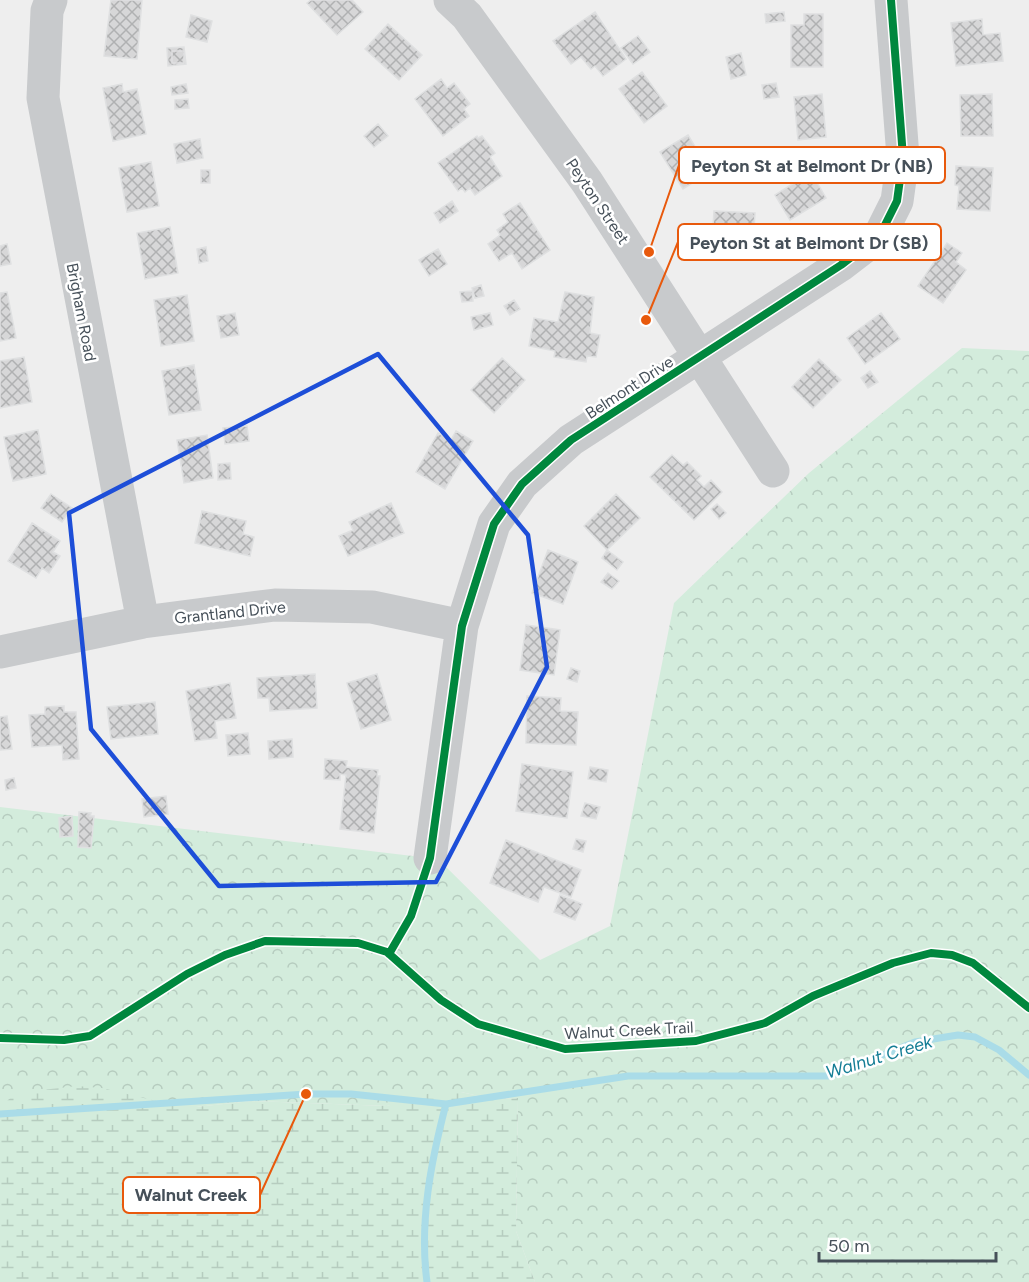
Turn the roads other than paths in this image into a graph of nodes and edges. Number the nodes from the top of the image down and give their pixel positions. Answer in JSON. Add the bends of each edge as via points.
{"nodes":[{"id":1,"x":51,"y":0,"type":"edge"},
{"id":2,"x":450,"y":0,"type":"edge"},
{"id":3,"x":891,"y":0,"type":"edge"},
{"id":4,"x":700,"y":356,"type":"junction"},
{"id":5,"x":773,"y":471,"type":"dead end"},
{"id":6,"x":143,"y":621,"type":"junction"},
{"id":7,"x":462,"y":626,"type":"junction"},
{"id":8,"x":0,"y":652,"type":"edge"},
{"id":9,"x":430,"y":858,"type":"road end"}],
"edges":[{"from":1,"to":6,"type":"street","name":"Brigham Road","via":[[47,11],[43,98]]},
{"from":2,"to":4,"type":"street","name":"Peyton Street","via":[[467,16],[586,182]]},
{"from":3,"to":4,"type":"street","name":"Belmont Drive","via":[[903,157],[897,201],[880,235],[841,265]]},
{"from":4,"to":5,"type":"street","name":"Peyton Street"},
{"from":4,"to":7,"type":"street","name":"Belmont Drive","via":[[571,440],[522,483],[494,524]]},
{"from":6,"to":7,"type":"street","name":"Grantland Drive","via":[[275,605],[372,607]]},
{"from":6,"to":8,"type":"street","name":"Grantland Drive"},
{"from":7,"to":9,"type":"street","name":"Belmont Drive"}]}
